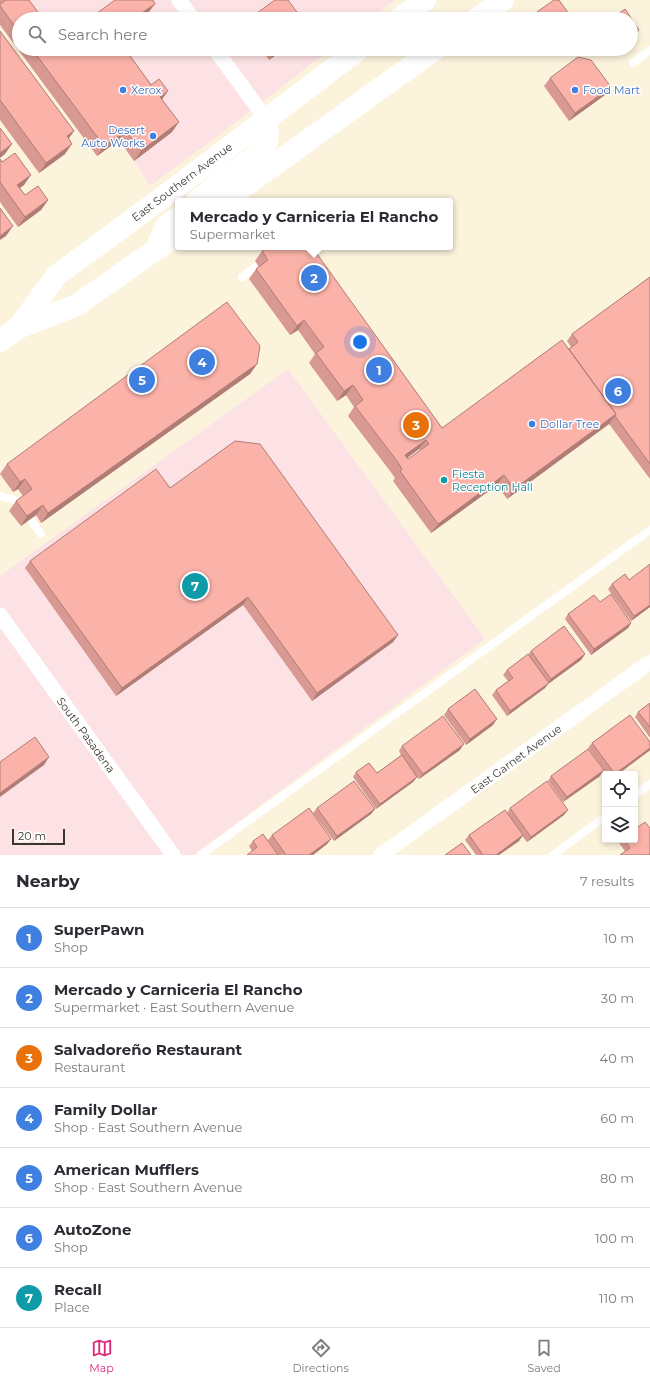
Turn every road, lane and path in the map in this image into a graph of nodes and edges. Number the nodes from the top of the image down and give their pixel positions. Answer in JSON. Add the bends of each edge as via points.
{"nodes":[{"id":1,"x":179,"y":0,"type":"edge"},
{"id":2,"x":425,"y":0,"type":"edge"},
{"id":3,"x":503,"y":0,"type":"edge"},
{"id":4,"x":188,"y":12,"type":"edge"},
{"id":5,"x":409,"y":12,"type":"edge"},
{"id":6,"x":487,"y":12,"type":"edge"},
{"id":7,"x":650,"y":50,"type":"edge"},
{"id":8,"x":220,"y":56,"type":"edge"},
{"id":9,"x":350,"y":56,"type":"edge"},
{"id":10,"x":425,"y":56,"type":"edge"},
{"id":11,"x":633,"y":63,"type":"dead end"},
{"id":12,"x":266,"y":119,"type":"junction"},
{"id":13,"x":201,"y":198,"type":"edge"},
{"id":14,"x":228,"y":198,"type":"edge"},
{"id":15,"x":175,"y":220,"type":"edge"},
{"id":16,"x":175,"y":236,"type":"edge"},
{"id":17,"x":155,"y":251,"type":"junction"},
{"id":18,"x":258,"y":265,"type":"edge"},
{"id":19,"x":242,"y":277,"type":"dead end"},
{"id":20,"x":18,"y":328,"type":"junction"},
{"id":21,"x":0,"y":341,"type":"edge"},
{"id":22,"x":0,"y":496,"type":"edge"},
{"id":23,"x":19,"y":504,"type":"edge"},
{"id":24,"x":30,"y":519,"type":"edge"},
{"id":25,"x":650,"y":530,"type":"edge"},
{"id":26,"x":41,"y":534,"type":"dead end"},
{"id":27,"x":0,"y":615,"type":"edge"},
{"id":28,"x":650,"y":662,"type":"edge"},
{"id":29,"x":650,"y":784,"type":"edge"},
{"id":30,"x":638,"y":793,"type":"edge"},
{"id":31,"x":602,"y":819,"type":"edge"},
{"id":32,"x":173,"y":855,"type":"edge"},
{"id":33,"x":201,"y":855,"type":"edge"},
{"id":34,"x":381,"y":855,"type":"edge"},
{"id":35,"x":553,"y":855,"type":"edge"}],
"edges":[{"from":1,"to":4,"type":"street"},
{"from":2,"to":5,"type":"main road"},
{"from":3,"to":6,"type":"main road"},
{"from":7,"to":11,"type":"lane"},
{"from":8,"to":12,"type":"street"},
{"from":9,"to":12,"type":"main road","name":"East Southern Avenue"},
{"from":10,"to":14,"type":"main road"},
{"from":12,"to":13,"type":"main road","via":[[267,142],[256,156]]},
{"from":12,"to":20,"type":"main road","name":"East Southern Avenue","via":[[57,275]]},
{"from":15,"to":17,"type":"main road","via":[[166,227]]},
{"from":16,"to":17,"type":"main road","name":"East Southern Avenue"},
{"from":17,"to":20,"type":"main road","name":"East Southern Avenue","via":[[77,305]]},
{"from":18,"to":19,"type":"lane"},
{"from":20,"to":21,"type":"main road","name":"East Southern Avenue"},
{"from":22,"to":23,"type":"lane","via":[[15,500]]},
{"from":24,"to":26,"type":"lane"},
{"from":25,"to":33,"type":"lane"},
{"from":27,"to":32,"type":"street","name":"South Pasadena"},
{"from":28,"to":34,"type":"street","name":"East Garnet Avenue"},
{"from":29,"to":30,"type":"lane"},
{"from":31,"to":35,"type":"lane"}]}
